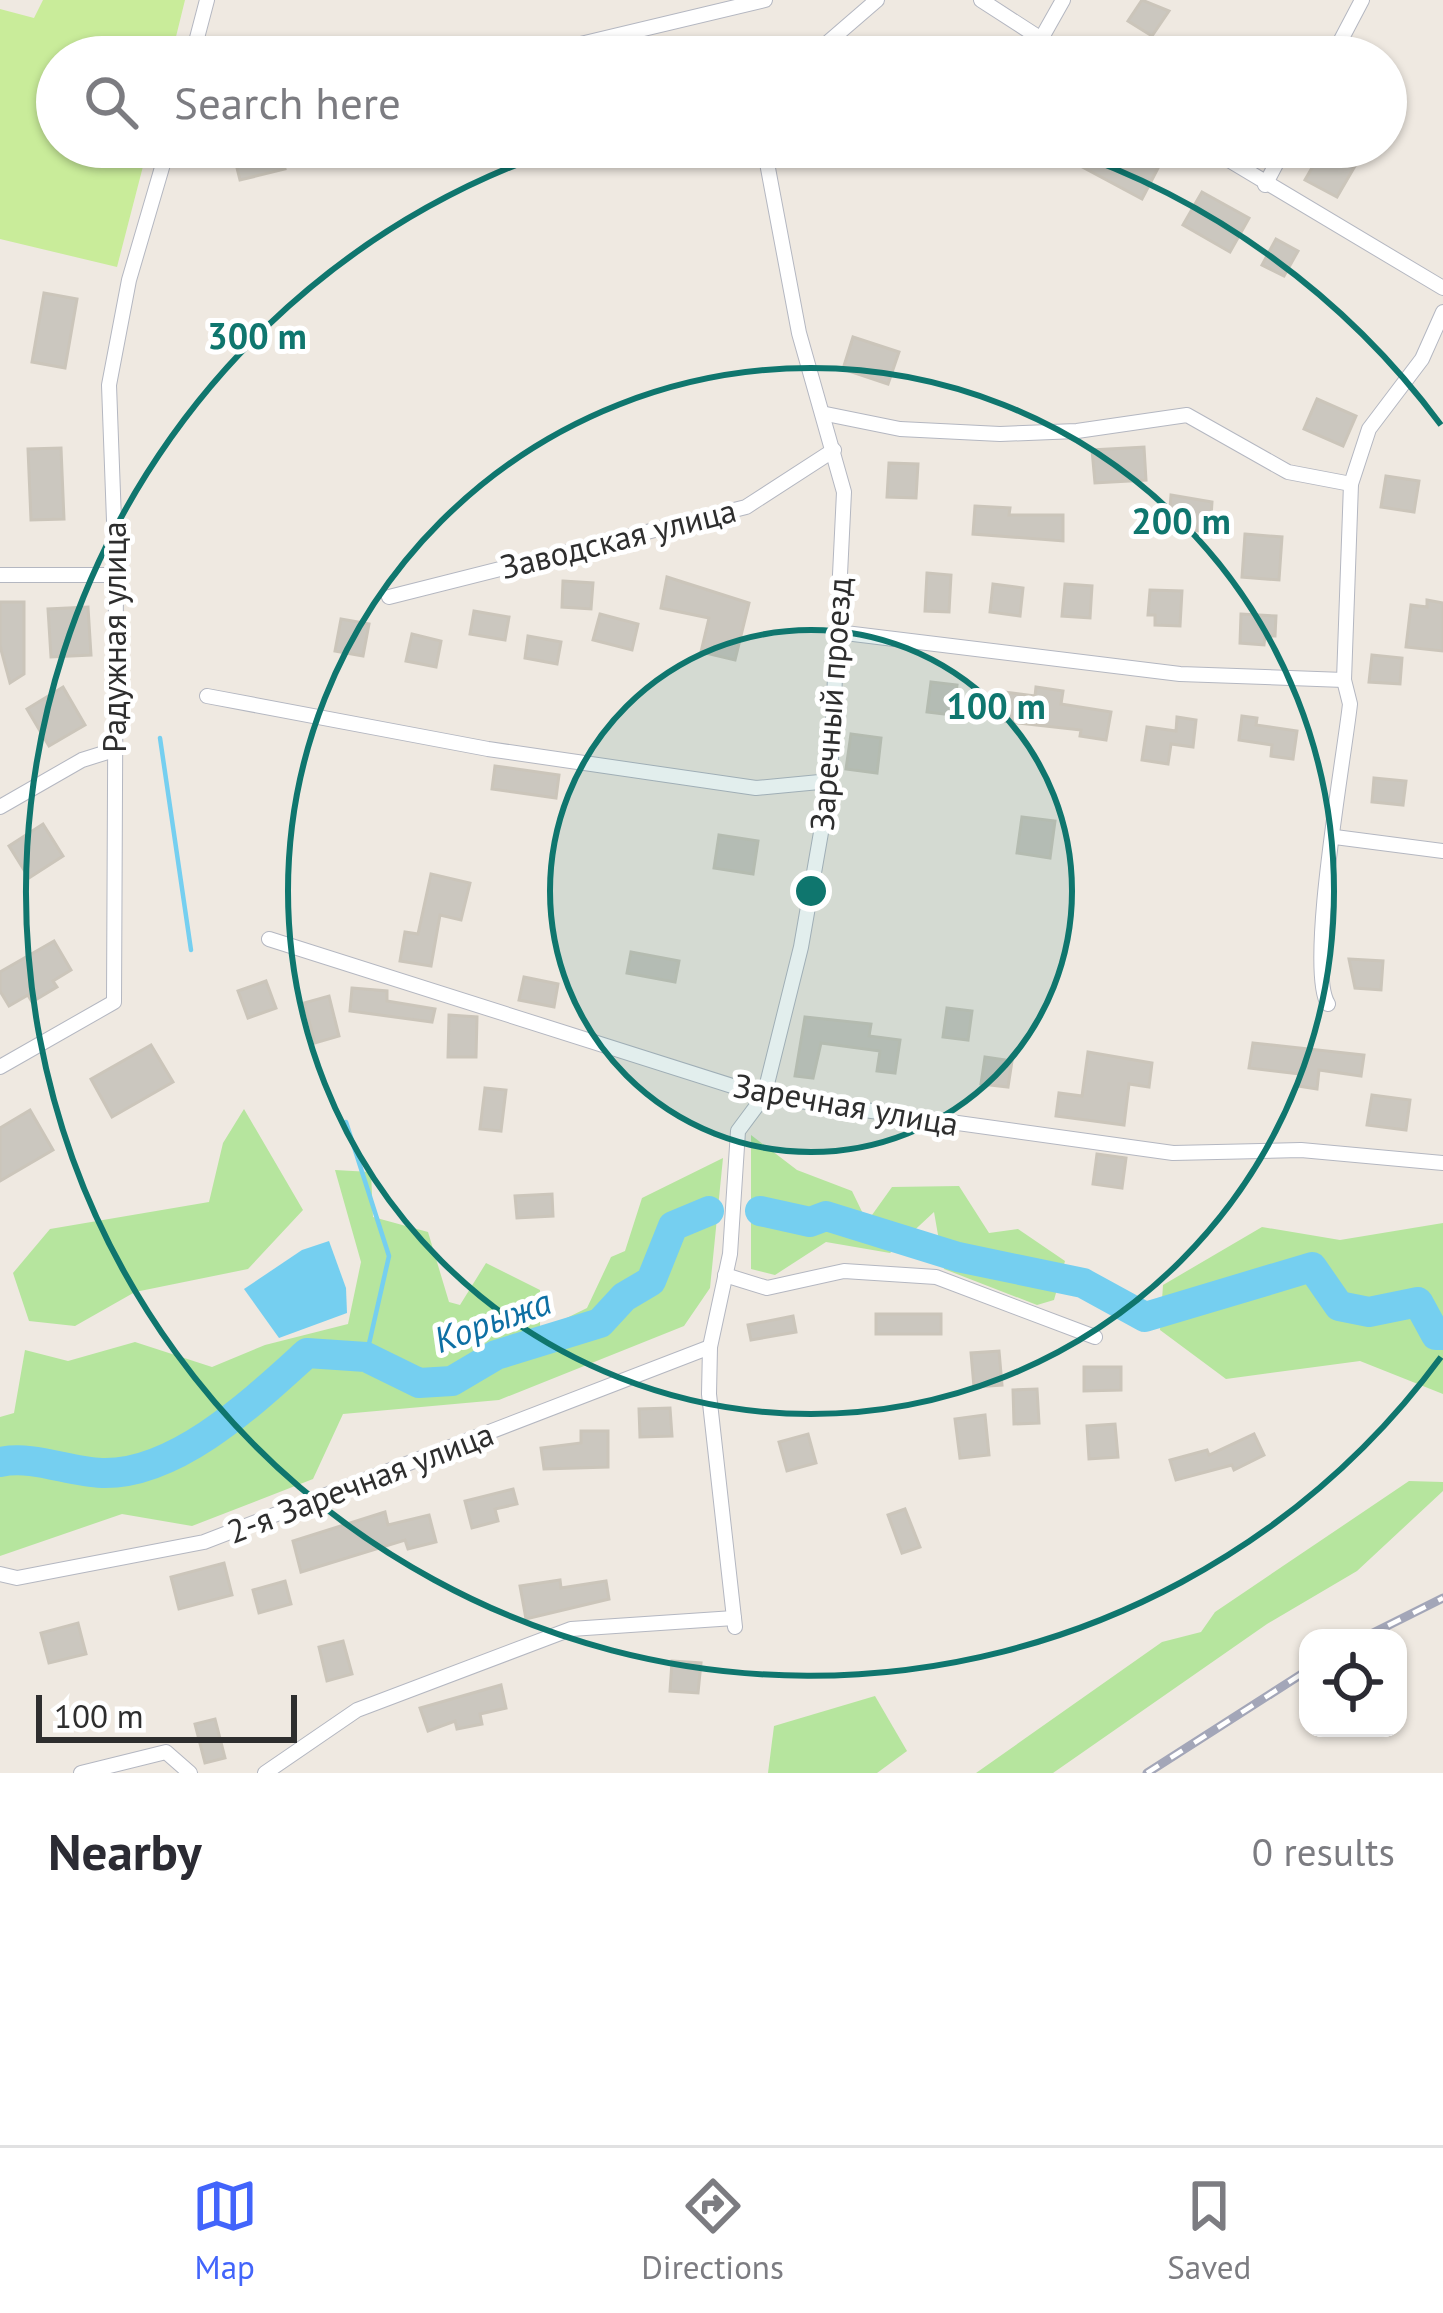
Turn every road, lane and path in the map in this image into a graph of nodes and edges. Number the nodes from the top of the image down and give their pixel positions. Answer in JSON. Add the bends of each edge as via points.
{"nodes":[{"id":1,"x":207,"y":0,"type":"edge"},
{"id":2,"x":765,"y":0,"type":"edge"},
{"id":3,"x":877,"y":0,"type":"edge"},
{"id":4,"x":981,"y":0,"type":"edge"},
{"id":5,"x":1063,"y":0,"type":"edge"},
{"id":6,"x":1362,"y":0,"type":"edge"},
{"id":7,"x":198,"y":36,"type":"edge"},
{"id":8,"x":614,"y":36,"type":"edge"},
{"id":9,"x":835,"y":36,"type":"edge"},
{"id":10,"x":1038,"y":36,"type":"edge"},
{"id":11,"x":1042,"y":36,"type":"edge"},
{"id":12,"x":1343,"y":36,"type":"edge"},
{"id":13,"x":161,"y":168,"type":"edge"},
{"id":14,"x":768,"y":168,"type":"edge"},
{"id":15,"x":1240,"y":168,"type":"edge"},
{"id":16,"x":1274,"y":168,"type":"edge"},
{"id":17,"x":1265,"y":184,"type":"junction"},
{"id":18,"x":1443,"y":288,"type":"edge"},
{"id":19,"x":1443,"y":312,"type":"edge"},
{"id":20,"x":826,"y":414,"type":"junction"},
{"id":21,"x":835,"y":450,"type":"junction"},
{"id":22,"x":1351,"y":484,"type":"junction"},
{"id":23,"x":0,"y":575,"type":"edge"},
{"id":24,"x":116,"y":575,"type":"junction"},
{"id":25,"x":388,"y":597,"type":"dead end"},
{"id":26,"x":837,"y":632,"type":"junction"},
{"id":27,"x":1344,"y":680,"type":"junction"},
{"id":28,"x":207,"y":695,"type":"dead end"},
{"id":29,"x":114,"y":750,"type":"junction"},
{"id":30,"x":830,"y":781,"type":"junction"},
{"id":31,"x":0,"y":807,"type":"edge"},
{"id":32,"x":1335,"y":837,"type":"junction"},
{"id":33,"x":1443,"y":851,"type":"edge"},
{"id":34,"x":269,"y":939,"type":"dead end"},
{"id":35,"x":1328,"y":1004,"type":"dead end"},
{"id":36,"x":0,"y":1066,"type":"edge"},
{"id":37,"x":764,"y":1096,"type":"junction"},
{"id":38,"x":1443,"y":1163,"type":"edge"},
{"id":39,"x":725,"y":1275,"type":"junction"},
{"id":40,"x":1096,"y":1337,"type":"dead end"},
{"id":41,"x":710,"y":1347,"type":"junction"},
{"id":42,"x":0,"y":1574,"type":"edge"},
{"id":43,"x":80,"y":1773,"type":"edge"},
{"id":44,"x":190,"y":1773,"type":"edge"},
{"id":45,"x":266,"y":1773,"type":"edge"}],
"edges":[{"from":1,"to":7,"type":"street"},
{"from":2,"to":8,"type":"street"},
{"from":3,"to":9,"type":"street"},
{"from":4,"to":10,"type":"street"},
{"from":5,"to":11,"type":"street"},
{"from":6,"to":12,"type":"street"},
{"from":13,"to":24,"type":"street","name":"Радужная улица","via":[[109,385]]},
{"from":14,"to":20,"type":"street","name":"Заречный проезд","via":[[799,333]]},
{"from":15,"to":17,"type":"street"},
{"from":16,"to":17,"type":"street"},
{"from":17,"to":18,"type":"street"},
{"from":19,"to":22,"type":"street","via":[[1422,359],[1369,429]]},
{"from":20,"to":21,"type":"street","name":"Заречный проезд"},
{"from":20,"to":22,"type":"street","via":[[900,429],[1000,434],[1187,415],[1288,472]]},
{"from":21,"to":25,"type":"street","name":"Заводская улица","via":[[746,507]]},
{"from":21,"to":26,"type":"street","name":"Заречный проезд","via":[[844,492]]},
{"from":22,"to":27,"type":"street"},
{"from":23,"to":24,"type":"street"},
{"from":24,"to":29,"type":"street","name":"Радужная улица"},
{"from":26,"to":27,"type":"street","via":[[1180,674]]},
{"from":26,"to":30,"type":"street","name":"Заречный проезд"},
{"from":27,"to":32,"type":"street","via":[[1350,704]]},
{"from":28,"to":30,"type":"street","via":[[488,749],[756,788]]},
{"from":29,"to":31,"type":"street"},
{"from":29,"to":36,"type":"street","name":"Радужная улица","via":[[114,1002]]},
{"from":30,"to":37,"type":"street","name":"Заречный проезд"},
{"from":32,"to":33,"type":"street"},
{"from":32,"to":35,"type":"street","via":[[1318,940],[1319,989]]},
{"from":34,"to":37,"type":"street","name":"Заречная улица"},
{"from":37,"to":38,"type":"street","name":"Заречная улица","via":[[1173,1153],[1301,1150]]},
{"from":37,"to":39,"type":"street","name":"Заречный проезд","via":[[738,1131]]},
{"from":39,"to":40,"type":"street","via":[[767,1288],[844,1270],[937,1277]]},
{"from":39,"to":41,"type":"street","name":"Заречный проезд"},
{"from":41,"to":42,"type":"street","name":"2-я Заречная улица","via":[[204,1542],[17,1578]]},
{"from":41,"to":45,"type":"street","name":"Заречный проезд","via":[[735,1623],[572,1628],[357,1710]]},
{"from":43,"to":44,"type":"street","via":[[166,1752]]}]}
